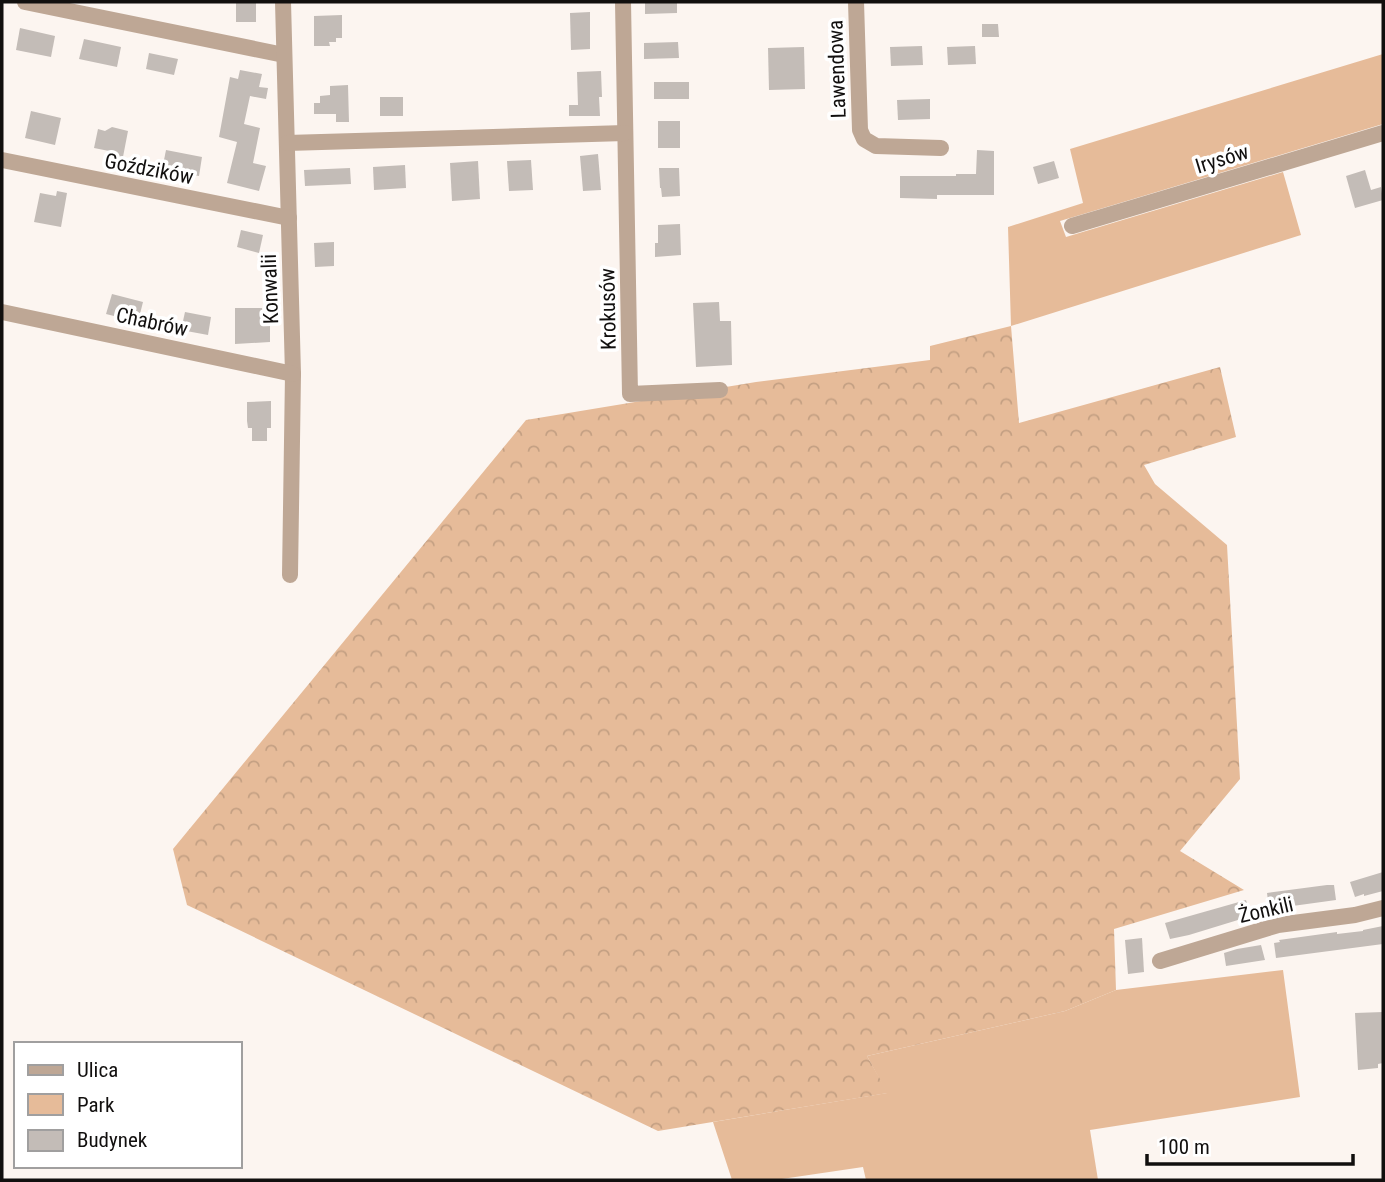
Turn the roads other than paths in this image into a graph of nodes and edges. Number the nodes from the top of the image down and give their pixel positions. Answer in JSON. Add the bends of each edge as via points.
{"nodes":[{"id":1,"x":24,"y":2,"type":"edge"},
{"id":2,"x":283,"y":2,"type":"edge"},
{"id":3,"x":623,"y":2,"type":"edge"},
{"id":4,"x":856,"y":2,"type":"edge"},
{"id":5,"x":284,"y":55,"type":"junction"},
{"id":6,"x":625,"y":133,"type":"junction"},
{"id":7,"x":1383,"y":133,"type":"edge"},
{"id":8,"x":288,"y":143,"type":"junction"},
{"id":9,"x":941,"y":148,"type":"dead end"},
{"id":10,"x":2,"y":160,"type":"edge"},
{"id":11,"x":289,"y":218,"type":"junction"},
{"id":12,"x":1072,"y":226,"type":"dead end"},
{"id":13,"x":2,"y":312,"type":"edge"},
{"id":14,"x":293,"y":374,"type":"junction"},
{"id":15,"x":720,"y":390,"type":"dead end"},
{"id":16,"x":290,"y":575,"type":"dead end"},
{"id":17,"x":1383,"y":908,"type":"edge"},
{"id":18,"x":1160,"y":961,"type":"dead end"}],
"edges":[{"from":1,"to":5,"type":"street"},
{"from":2,"to":5,"type":"street","name":"Konwalii"},
{"from":3,"to":6,"type":"street","name":"Krokusów"},
{"from":4,"to":9,"type":"street","name":"Lawendowa","via":[[864,139],[876,146]]},
{"from":5,"to":8,"type":"street","name":"Konwalii"},
{"from":6,"to":8,"type":"street"},
{"from":6,"to":15,"type":"street","name":"Krokusów","via":[[630,394]]},
{"from":7,"to":12,"type":"street","name":"Irysów"},
{"from":8,"to":11,"type":"street","name":"Konwalii"},
{"from":10,"to":11,"type":"street","name":"Goździków"},
{"from":11,"to":14,"type":"street","name":"Konwalii"},
{"from":13,"to":14,"type":"street","name":"Chabrów"},
{"from":14,"to":16,"type":"street","name":"Konwalii"},
{"from":17,"to":18,"type":"street","name":"Żonkili","via":[[1278,925]]}]}
